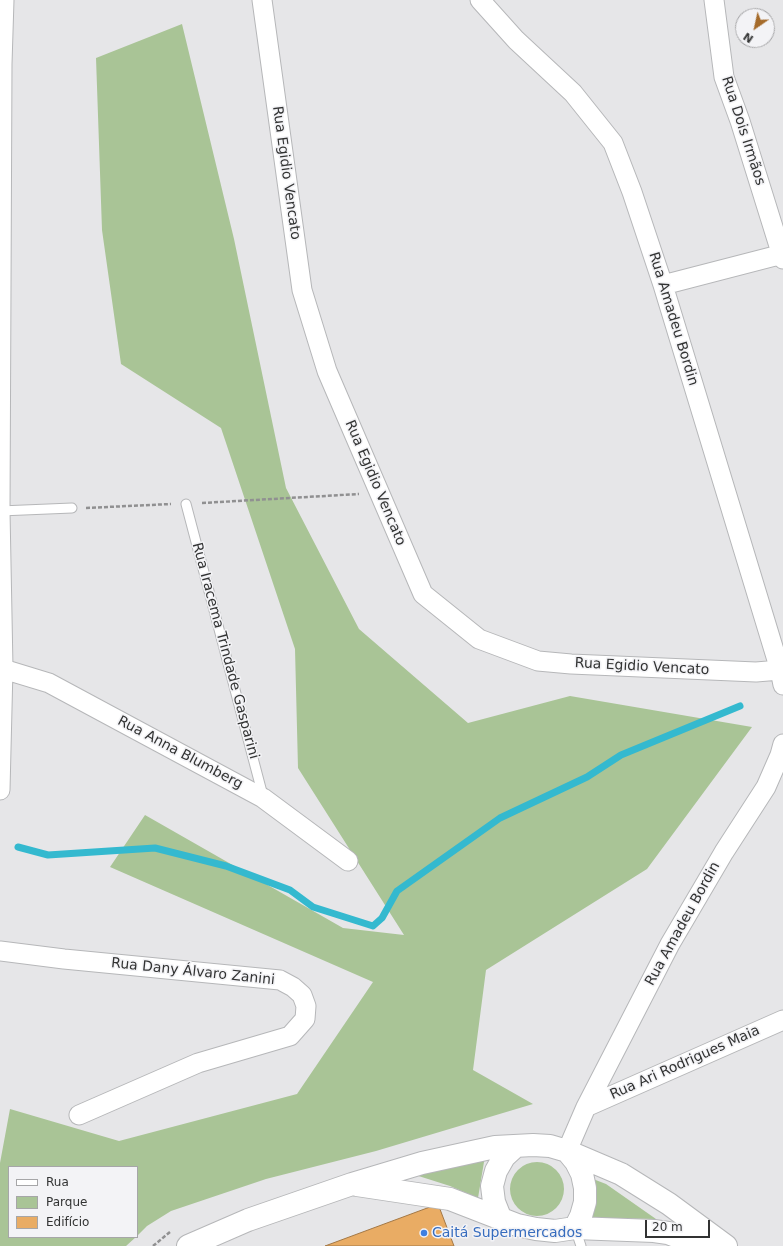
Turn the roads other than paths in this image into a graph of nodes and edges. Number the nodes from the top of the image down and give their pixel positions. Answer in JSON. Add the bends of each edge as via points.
{"nodes":[{"id":1,"x":4,"y":0,"type":"edge"},
{"id":2,"x":262,"y":0,"type":"edge"},
{"id":3,"x":480,"y":0,"type":"edge"},
{"id":4,"x":714,"y":0,"type":"edge"},
{"id":5,"x":783,"y":256,"type":"edge"},
{"id":6,"x":663,"y":285,"type":"junction"},
{"id":7,"x":186,"y":504,"type":"road end"},
{"id":8,"x":72,"y":508,"type":"road end"},
{"id":9,"x":0,"y":511,"type":"edge"},
{"id":10,"x":2,"y":668,"type":"edge"},
{"id":11,"x":782,"y":677,"type":"edge"},
{"id":12,"x":783,"y":744,"type":"edge"},
{"id":13,"x":0,"y":790,"type":"edge"},
{"id":14,"x":264,"y":798,"type":"junction"},
{"id":15,"x":348,"y":861,"type":"dead end"},
{"id":16,"x":0,"y":951,"type":"edge"},
{"id":17,"x":783,"y":1020,"type":"edge"},
{"id":18,"x":586,"y":1107,"type":"junction"},
{"id":19,"x":79,"y":1115,"type":"dead end"},
{"id":20,"x":516,"y":1146,"type":"junction"},
{"id":21,"x":567,"y":1151,"type":"junction"},
{"id":22,"x":352,"y":1184,"type":"junction"},
{"id":23,"x":500,"y":1217,"type":"junction"},
{"id":24,"x":578,"y":1237,"type":"edge"},
{"id":25,"x":188,"y":1246,"type":"edge"},
{"id":26,"x":701,"y":1246,"type":"edge"},
{"id":27,"x":726,"y":1246,"type":"edge"}],
"edges":[{"from":1,"to":9,"type":"street"},
{"from":2,"to":11,"type":"street","name":"Rua Egidio Vencato","via":[[302,290],[327,371],[423,594],[479,638],[538,661],[756,672]]},
{"from":3,"to":6,"type":"street","name":"Rua Amadeu Bordin","via":[[516,40],[573,92],[613,143]]},
{"from":4,"to":5,"type":"street","name":"Rua Dois Irmãos","via":[[724,77]]},
{"from":5,"to":6,"type":"street"},
{"from":6,"to":11,"type":"street","name":"Rua Amadeu Bordin"},
{"from":7,"to":14,"type":"lane","name":"Rua Iracema Trindade Gasparini"},
{"from":8,"to":9,"type":"lane"},
{"from":9,"to":10,"type":"street"},
{"from":10,"to":13,"type":"street"},
{"from":10,"to":14,"type":"street","name":"Rua Anna Blumberg","via":[[49,683]]},
{"from":12,"to":18,"type":"street","name":"Rua Amadeu Bordin","via":[[766,787],[670,944]]},
{"from":14,"to":15,"type":"street","name":"Rua Anna Blumberg"},
{"from":16,"to":19,"type":"street","name":"Rua Dany Álvaro Zanini","via":[[280,980],[302,995],[306,1006],[305,1019],[290,1036],[198,1063]]},
{"from":17,"to":18,"type":"street","name":"Rua Ari Rodrigues Maia"},
{"from":18,"to":21,"type":"street","name":"Rua Amadeu Bordin"},
{"from":20,"to":21,"type":"main road","via":[[550,1146]]},
{"from":20,"to":22,"type":"main road","via":[[495,1147],[422,1163]]},
{"from":20,"to":23,"type":"main road","via":[[504,1157],[496,1170],[492,1186],[494,1202]]},
{"from":21,"to":24,"type":"main road","via":[[582,1174],[585,1188]]},
{"from":21,"to":27,"type":"main road","via":[[621,1174],[669,1204]]},
{"from":22,"to":23,"type":"main road","via":[[450,1199]]},
{"from":22,"to":25,"type":"main road","via":[[248,1220]]},
{"from":23,"to":24,"type":"main road","via":[[518,1225]]},
{"from":24,"to":26,"type":"main road","via":[[654,1231],[668,1233]]}]}
